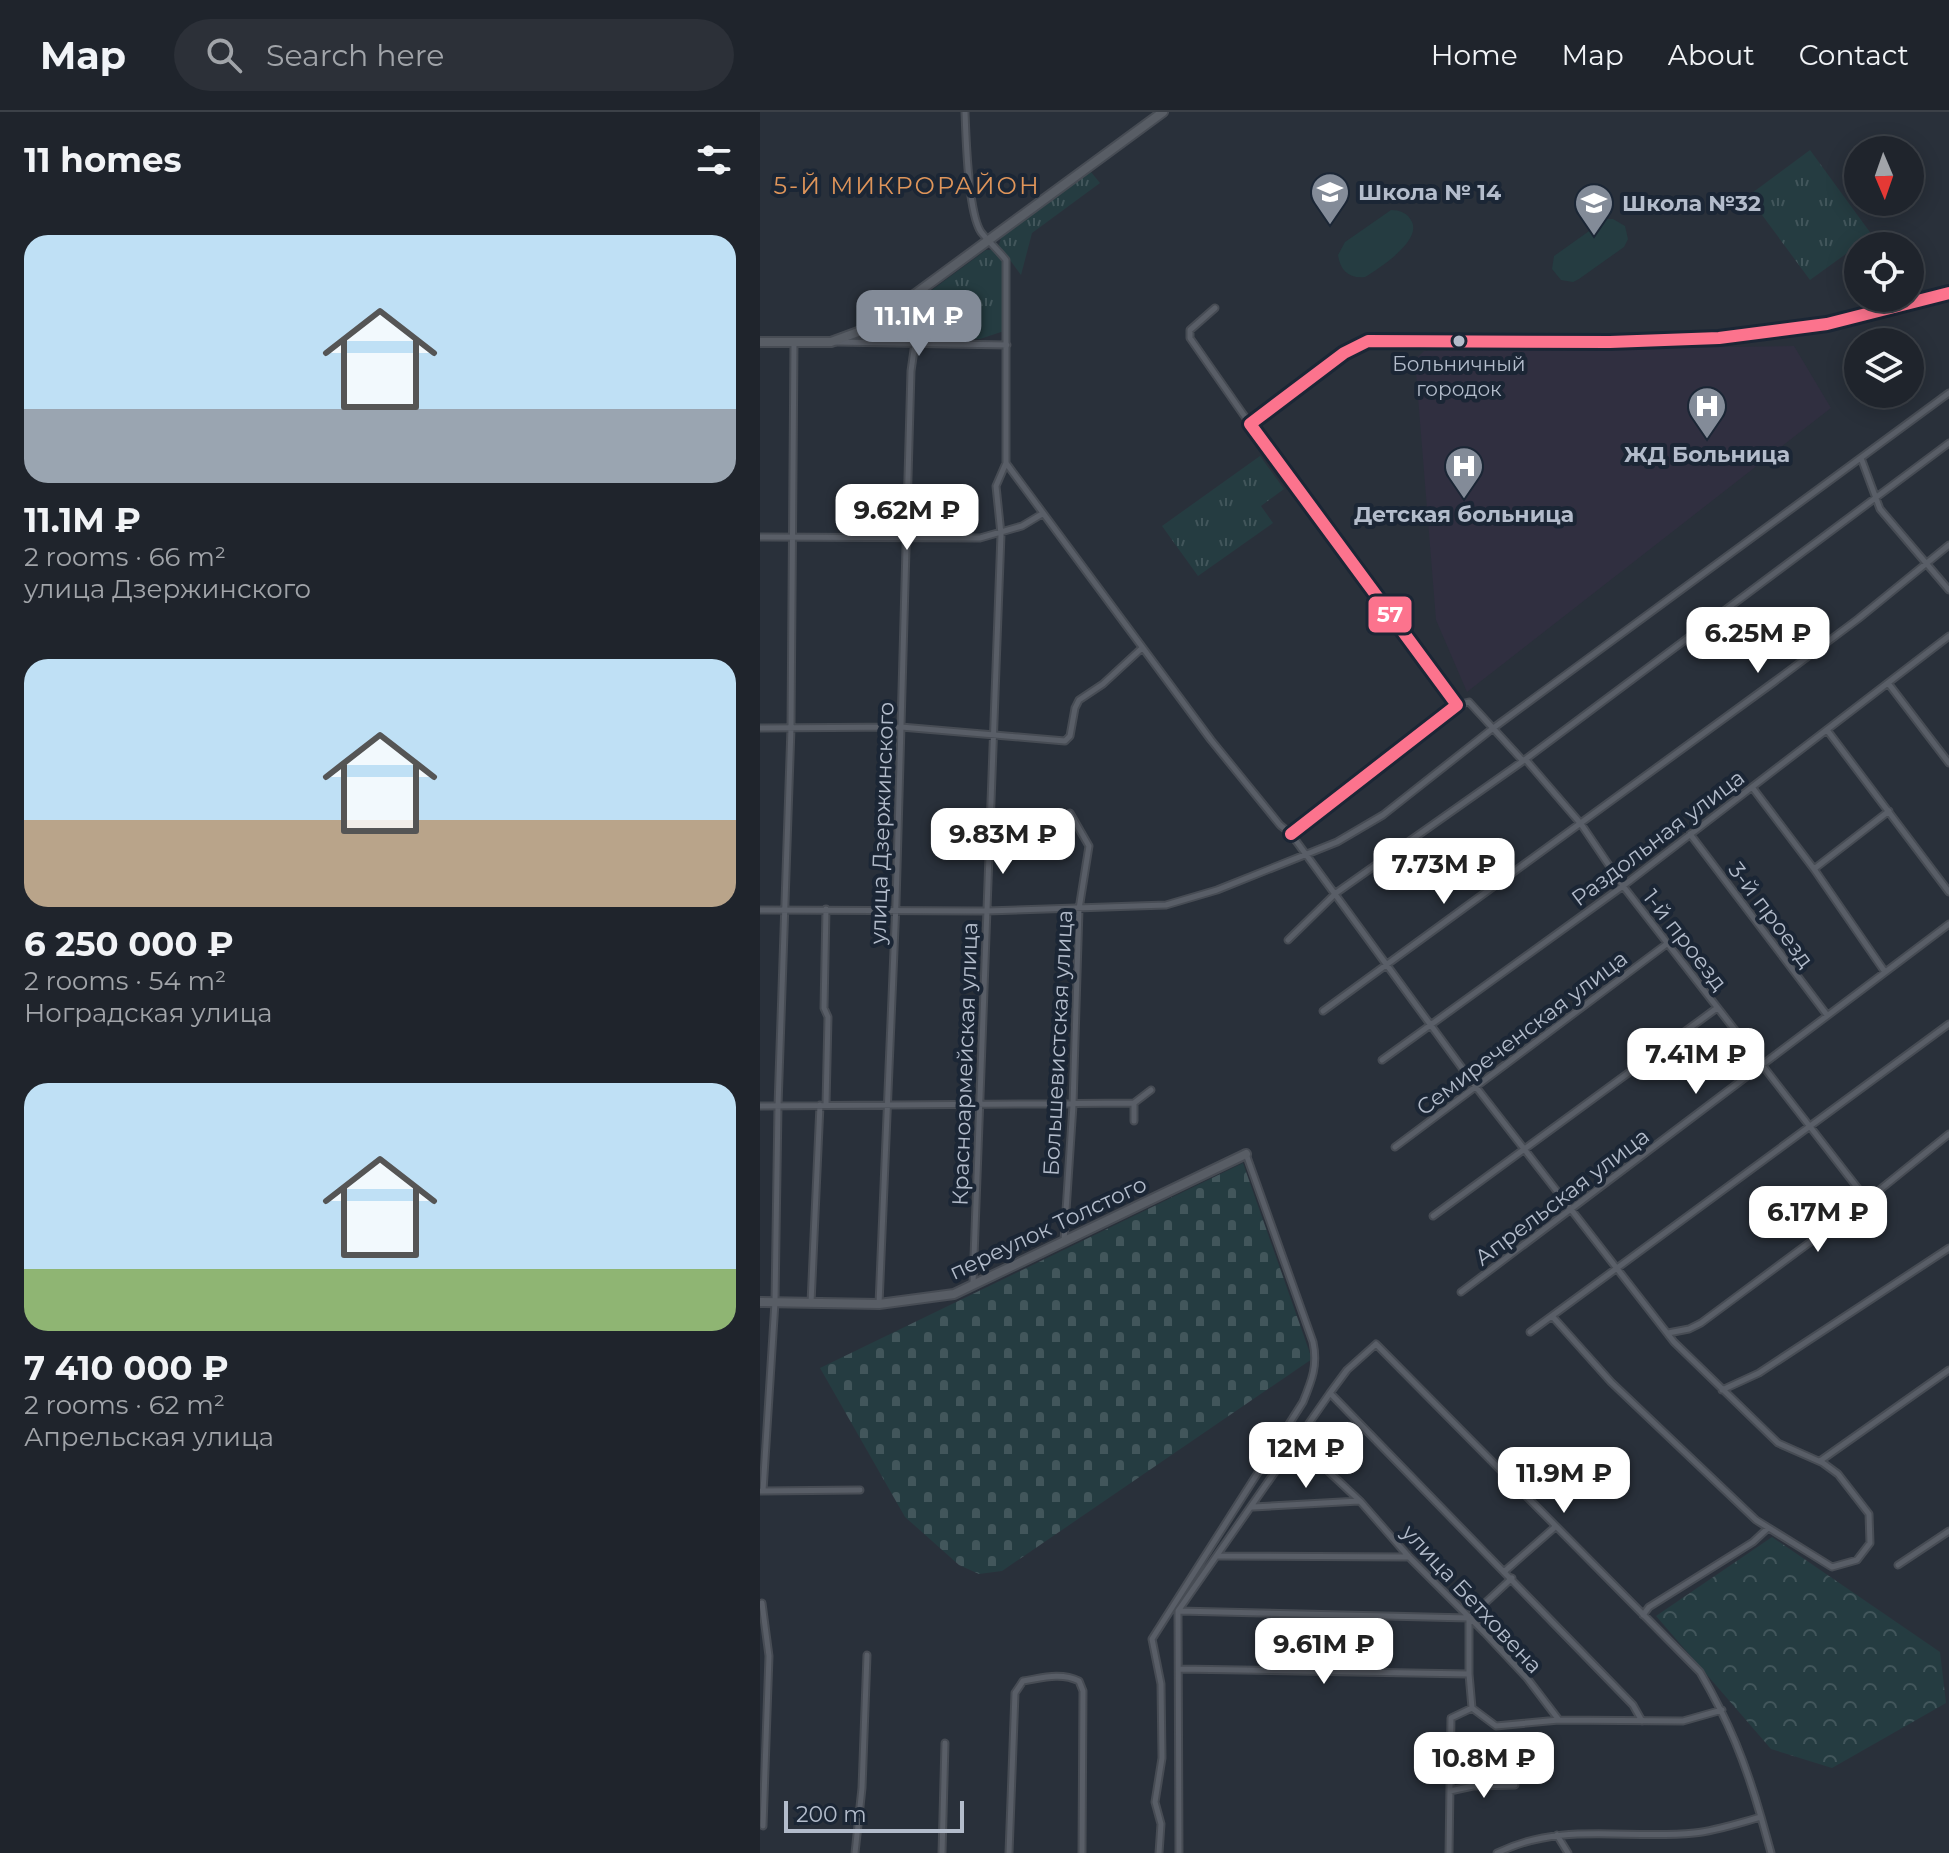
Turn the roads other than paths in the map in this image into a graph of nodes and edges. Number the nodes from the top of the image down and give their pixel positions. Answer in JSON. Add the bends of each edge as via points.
{"nodes":[{"id":1,"x":965,"y":112,"type":"edge"},
{"id":2,"x":1163,"y":112,"type":"edge"},
{"id":3,"x":990,"y":240,"type":"junction"},
{"id":4,"x":1949,"y":293,"type":"edge"},
{"id":5,"x":1215,"y":308,"type":"dead end"},
{"id":6,"x":760,"y":342,"type":"edge"},
{"id":7,"x":794,"y":342,"type":"junction"},
{"id":8,"x":831,"y":342,"type":"junction"},
{"id":9,"x":915,"y":343,"type":"junction"},
{"id":10,"x":1007,"y":345,"type":"junction"},
{"id":11,"x":1949,"y":393,"type":"edge"},
{"id":12,"x":1250,"y":424,"type":"junction"},
{"id":13,"x":1949,"y":443,"type":"edge"},
{"id":14,"x":1861,"y":458,"type":"junction"},
{"id":15,"x":1006,"y":463,"type":"junction"},
{"id":16,"x":1875,"y":500,"type":"junction"},
{"id":17,"x":1042,"y":514,"type":"junction"},
{"id":18,"x":1001,"y":534,"type":"junction"},
{"id":19,"x":760,"y":537,"type":"edge"},
{"id":20,"x":791,"y":538,"type":"junction"},
{"id":21,"x":907,"y":538,"type":"junction"},
{"id":22,"x":1949,"y":545,"type":"edge"},
{"id":23,"x":1925,"y":564,"type":"junction"},
{"id":24,"x":1949,"y":590,"type":"edge"},
{"id":25,"x":1949,"y":636,"type":"edge"},
{"id":26,"x":1142,"y":648,"type":"junction"},
{"id":27,"x":1888,"y":683,"type":"junction"},
{"id":28,"x":1457,"y":705,"type":"junction"},
{"id":29,"x":901,"y":727,"type":"junction"},
{"id":30,"x":760,"y":728,"type":"edge"},
{"id":31,"x":791,"y":728,"type":"junction"},
{"id":32,"x":1492,"y":729,"type":"junction"},
{"id":33,"x":1827,"y":730,"type":"junction"},
{"id":34,"x":994,"y":734,"type":"junction"},
{"id":35,"x":1525,"y":760,"type":"junction"},
{"id":36,"x":1949,"y":763,"type":"edge"},
{"id":37,"x":1752,"y":787,"type":"junction"},
{"id":38,"x":1889,"y":811,"type":"junction"},
{"id":39,"x":1070,"y":813,"type":"dead end"},
{"id":40,"x":1581,"y":824,"type":"junction"},
{"id":41,"x":1291,"y":834,"type":"junction"},
{"id":42,"x":1690,"y":834,"type":"junction"},
{"id":43,"x":1304,"y":855,"type":"junction"},
{"id":44,"x":1814,"y":869,"type":"junction"},
{"id":45,"x":1623,"y":886,"type":"junction"},
{"id":46,"x":1949,"y":892,"type":"edge"},
{"id":47,"x":1336,"y":893,"type":"junction"},
{"id":48,"x":785,"y":909,"type":"junction"},
{"id":49,"x":826,"y":909,"type":"junction"},
{"id":50,"x":1079,"y":909,"type":"junction"},
{"id":51,"x":760,"y":910,"type":"edge"},
{"id":52,"x":896,"y":910,"type":"junction"},
{"id":53,"x":986,"y":911,"type":"junction"},
{"id":54,"x":1949,"y":924,"type":"edge"},
{"id":55,"x":1288,"y":940,"type":"dead end"},
{"id":56,"x":1668,"y":943,"type":"junction"},
{"id":57,"x":1387,"y":966,"type":"junction"},
{"id":58,"x":1885,"y":972,"type":"junction"},
{"id":59,"x":1717,"y":1008,"type":"junction"},
{"id":60,"x":1323,"y":1011,"type":"dead end"},
{"id":61,"x":1827,"y":1015,"type":"junction"},
{"id":62,"x":1949,"y":1024,"type":"edge"},
{"id":63,"x":1430,"y":1025,"type":"junction"},
{"id":64,"x":1382,"y":1060,"type":"dead end"},
{"id":65,"x":1762,"y":1064,"type":"junction"},
{"id":66,"x":1476,"y":1087,"type":"junction"},
{"id":67,"x":1151,"y":1090,"type":"dead end"},
{"id":68,"x":1134,"y":1103,"type":"junction"},
{"id":69,"x":823,"y":1105,"type":"junction"},
{"id":70,"x":1073,"y":1105,"type":"junction"},
{"id":71,"x":760,"y":1106,"type":"edge"},
{"id":72,"x":778,"y":1106,"type":"junction"},
{"id":73,"x":886,"y":1106,"type":"junction"},
{"id":74,"x":979,"y":1106,"type":"junction"},
{"id":75,"x":1134,"y":1121,"type":"dead end"},
{"id":76,"x":1810,"y":1126,"type":"junction"},
{"id":77,"x":1949,"y":1134,"type":"edge"},
{"id":78,"x":1395,"y":1147,"type":"dead end"},
{"id":79,"x":1524,"y":1149,"type":"junction"},
{"id":80,"x":1246,"y":1154,"type":"joint"},
{"id":81,"x":1867,"y":1200,"type":"junction"},
{"id":82,"x":1572,"y":1211,"type":"junction"},
{"id":83,"x":1433,"y":1216,"type":"dead end"},
{"id":84,"x":1064,"y":1242,"type":"junction"},
{"id":85,"x":1949,"y":1248,"type":"edge"},
{"id":86,"x":1617,"y":1269,"type":"junction"},
{"id":87,"x":973,"y":1284,"type":"junction"},
{"id":88,"x":1461,"y":1292,"type":"dead end"},
{"id":89,"x":760,"y":1302,"type":"edge"},
{"id":90,"x":775,"y":1302,"type":"junction"},
{"id":91,"x":811,"y":1303,"type":"junction"},
{"id":92,"x":879,"y":1304,"type":"junction"},
{"id":93,"x":1552,"y":1316,"type":"junction"},
{"id":94,"x":1530,"y":1332,"type":"dead end"},
{"id":95,"x":1667,"y":1333,"type":"junction"},
{"id":96,"x":1949,"y":1370,"type":"edge"},
{"id":97,"x":1722,"y":1390,"type":"junction"},
{"id":98,"x":1330,"y":1393,"type":"junction"},
{"id":99,"x":1296,"y":1441,"type":"junction"},
{"id":100,"x":1819,"y":1462,"type":"junction"},
{"id":101,"x":860,"y":1490,"type":"dead end"},
{"id":102,"x":762,"y":1491,"type":"edge"},
{"id":103,"x":1360,"y":1501,"type":"junction"},
{"id":104,"x":1253,"y":1507,"type":"junction"},
{"id":105,"x":1555,"y":1527,"type":"junction"},
{"id":106,"x":1768,"y":1528,"type":"junction"},
{"id":107,"x":1949,"y":1531,"type":"edge"},
{"id":108,"x":1218,"y":1556,"type":"junction"},
{"id":109,"x":1409,"y":1557,"type":"junction"},
{"id":110,"x":1898,"y":1565,"type":"dead end"},
{"id":111,"x":1505,"y":1571,"type":"junction"},
{"id":112,"x":1512,"y":1578,"type":"junction"},
{"id":113,"x":762,"y":1603,"type":"dead end"},
{"id":114,"x":1178,"y":1611,"type":"junction"},
{"id":115,"x":1643,"y":1615,"type":"junction"},
{"id":116,"x":1469,"y":1618,"type":"junction"},
{"id":117,"x":867,"y":1655,"type":"dead end"},
{"id":118,"x":760,"y":1656,"type":"edge"},
{"id":119,"x":769,"y":1656,"type":"junction"},
{"id":120,"x":1180,"y":1669,"type":"junction"},
{"id":121,"x":1469,"y":1674,"type":"junction"},
{"id":122,"x":1472,"y":1708,"type":"junction"},
{"id":123,"x":1722,"y":1710,"type":"junction"},
{"id":124,"x":1559,"y":1720,"type":"junction"},
{"id":125,"x":1642,"y":1721,"type":"junction"},
{"id":126,"x":945,"y":1743,"type":"dead end"},
{"id":127,"x":1515,"y":1785,"type":"dead end"},
{"id":128,"x":1450,"y":1791,"type":"junction"},
{"id":129,"x":1761,"y":1817,"type":"junction"},
{"id":130,"x":763,"y":1826,"type":"dead end"},
{"id":131,"x":1557,"y":1834,"type":"junction"},
{"id":132,"x":855,"y":1853,"type":"edge"},
{"id":133,"x":942,"y":1853,"type":"edge"},
{"id":134,"x":1009,"y":1853,"type":"edge"},
{"id":135,"x":1082,"y":1853,"type":"edge"},
{"id":136,"x":1159,"y":1853,"type":"edge"},
{"id":137,"x":1179,"y":1853,"type":"edge"},
{"id":138,"x":1449,"y":1853,"type":"edge"},
{"id":139,"x":1497,"y":1853,"type":"edge"},
{"id":140,"x":1568,"y":1853,"type":"edge"},
{"id":141,"x":1771,"y":1853,"type":"edge"}],
"edges":[{"from":1,"to":3,"type":"street","name":"Красноармейская улица","via":[[974,209]]},
{"from":2,"to":3,"type":"street"},
{"from":3,"to":8,"type":"street","via":[[869,328]]},
{"from":3,"to":10,"type":"street","name":"Красноармейская улица","via":[[1006,260]]},
{"from":4,"to":12,"type":"street","via":[[1827,324],[1708,339],[1368,341]]},
{"from":5,"to":12,"type":"street","via":[[1190,330],[1190,338]]},
{"from":6,"to":7,"type":"street"},
{"from":7,"to":8,"type":"street"},
{"from":7,"to":20,"type":"street"},
{"from":8,"to":9,"type":"street"},
{"from":9,"to":10,"type":"street"},
{"from":9,"to":21,"type":"street","name":"улица Дзержинского"},
{"from":10,"to":15,"type":"street","name":"Красноармейская улица"},
{"from":11,"to":14,"type":"street"},
{"from":12,"to":28,"type":"street"},
{"from":13,"to":16,"type":"street"},
{"from":14,"to":16,"type":"street"},
{"from":14,"to":32,"type":"street"},
{"from":15,"to":17,"type":"street"},
{"from":15,"to":18,"type":"street","name":"Красноармейская улица","via":[[996,486]]},
{"from":16,"to":23,"type":"street"},
{"from":16,"to":35,"type":"street"},
{"from":17,"to":18,"type":"street"},
{"from":17,"to":26,"type":"street"},
{"from":18,"to":21,"type":"street"},
{"from":18,"to":34,"type":"street","name":"Красноармейская улица"},
{"from":19,"to":20,"type":"street"},
{"from":20,"to":21,"type":"street"},
{"from":20,"to":31,"type":"street"},
{"from":21,"to":29,"type":"street","name":"улица Дзержинского"},
{"from":22,"to":23,"type":"street"},
{"from":23,"to":24,"type":"street"},
{"from":23,"to":40,"type":"street"},
{"from":25,"to":27,"type":"street","name":"Раздольная улица"},
{"from":26,"to":34,"type":"street","via":[[1079,700],[1065,741]]},
{"from":26,"to":41,"type":"street"},
{"from":27,"to":33,"type":"street","name":"Раздольная улица"},
{"from":27,"to":36,"type":"street"},
{"from":28,"to":32,"type":"street","name":"1-й проезд","via":[[1471,703]]},
{"from":28,"to":41,"type":"street"},
{"from":29,"to":31,"type":"street"},
{"from":29,"to":34,"type":"street"},
{"from":29,"to":52,"type":"street","name":"улица Дзержинского"},
{"from":30,"to":31,"type":"street"},
{"from":31,"to":48,"type":"street"},
{"from":32,"to":35,"type":"street","name":"1-й проезд"},
{"from":32,"to":43,"type":"street","via":[[1361,830]]},
{"from":33,"to":37,"type":"street","name":"Раздольная улица"},
{"from":33,"to":38,"type":"street"},
{"from":34,"to":53,"type":"street","name":"Красноармейская улица"},
{"from":35,"to":40,"type":"street","name":"1-й проезд"},
{"from":35,"to":47,"type":"street"},
{"from":37,"to":42,"type":"street","name":"Раздольная улица"},
{"from":37,"to":44,"type":"street"},
{"from":38,"to":44,"type":"street"},
{"from":38,"to":46,"type":"street"},
{"from":39,"to":50,"type":"street","name":"Большевистская улица","via":[[1089,846]]},
{"from":40,"to":45,"type":"street","name":"1-й проезд"},
{"from":40,"to":57,"type":"street"},
{"from":41,"to":43,"type":"street"},
{"from":42,"to":45,"type":"street","name":"Раздольная улица"},
{"from":42,"to":61,"type":"street","name":"3-й проезд"},
{"from":43,"to":47,"type":"street"},
{"from":43,"to":50,"type":"street","via":[[1166,905]]},
{"from":44,"to":58,"type":"street"},
{"from":45,"to":56,"type":"street","name":"1-й проезд"},
{"from":45,"to":63,"type":"street","name":"Раздольная улица"},
{"from":47,"to":55,"type":"street"},
{"from":47,"to":57,"type":"street"},
{"from":48,"to":49,"type":"street"},
{"from":48,"to":51,"type":"street"},
{"from":48,"to":72,"type":"street"},
{"from":49,"to":52,"type":"street"},
{"from":49,"to":69,"type":"street"},
{"from":50,"to":53,"type":"street"},
{"from":50,"to":70,"type":"street","name":"Большевистская улица"},
{"from":52,"to":53,"type":"street"},
{"from":52,"to":73,"type":"street","name":"улица Дзержинского"},
{"from":53,"to":74,"type":"street","name":"Красноармейская улица"},
{"from":54,"to":58,"type":"street","name":"Апрельская улица"},
{"from":56,"to":59,"type":"street","name":"1-й проезд"},
{"from":56,"to":66,"type":"street","name":"Семиреченская улица"},
{"from":57,"to":60,"type":"street"},
{"from":57,"to":63,"type":"street"},
{"from":58,"to":61,"type":"street","name":"Апрельская улица"},
{"from":59,"to":65,"type":"street","name":"1-й проезд"},
{"from":59,"to":79,"type":"street"},
{"from":61,"to":65,"type":"street","name":"Апрельская улица"},
{"from":62,"to":76,"type":"street"},
{"from":63,"to":64,"type":"street","name":"Раздольная улица"},
{"from":63,"to":66,"type":"street"},
{"from":65,"to":76,"type":"street","name":"1-й проезд"},
{"from":65,"to":82,"type":"street","name":"Апрельская улица"},
{"from":66,"to":78,"type":"street","name":"Семиреченская улица"},
{"from":66,"to":79,"type":"street"},
{"from":67,"to":68,"type":"street"},
{"from":68,"to":70,"type":"street"},
{"from":68,"to":75,"type":"street"},
{"from":69,"to":72,"type":"street"},
{"from":69,"to":73,"type":"street"},
{"from":69,"to":91,"type":"street"},
{"from":70,"to":74,"type":"street"},
{"from":70,"to":84,"type":"street","name":"Большевистская улица"},
{"from":71,"to":72,"type":"street"},
{"from":72,"to":90,"type":"street"},
{"from":73,"to":74,"type":"street"},
{"from":73,"to":92,"type":"street","name":"улица Дзержинского"},
{"from":74,"to":87,"type":"street","name":"Красноармейская улица"},
{"from":76,"to":81,"type":"street","name":"1-й проезд"},
{"from":76,"to":86,"type":"street"},
{"from":77,"to":81,"type":"street"},
{"from":79,"to":82,"type":"street"},
{"from":79,"to":83,"type":"street"},
{"from":80,"to":84,"type":"street","name":"переулок Толстого"},
{"from":80,"to":136,"type":"street","via":[[1313,1342],[1315,1373],[1303,1402],[1152,1639],[1161,1684],[1162,1758],[1155,1802],[1161,1824]]},
{"from":81,"to":95,"type":"street","via":[[1701,1323]]},
{"from":82,"to":86,"type":"street"},
{"from":82,"to":88,"type":"street","name":"Апрельская улица"},
{"from":84,"to":87,"type":"street","name":"переулок Толстого"},
{"from":85,"to":97,"type":"street","via":[[1759,1373]]},
{"from":86,"to":93,"type":"street"},
{"from":86,"to":95,"type":"street"},
{"from":87,"to":92,"type":"street","name":"переулок Толстого","via":[[954,1294]]},
{"from":89,"to":90,"type":"street","name":"переулок Толстого"},
{"from":90,"to":91,"type":"street","name":"переулок Толстого"},
{"from":90,"to":102,"type":"street"},
{"from":91,"to":92,"type":"street","name":"переулок Толстого"},
{"from":93,"to":94,"type":"street"},
{"from":93,"to":106,"type":"street","via":[[1611,1382]]},
{"from":95,"to":97,"type":"street"},
{"from":96,"to":100,"type":"street"},
{"from":97,"to":100,"type":"street","via":[[1778,1443]]},
{"from":98,"to":99,"type":"street"},
{"from":98,"to":105,"type":"street","via":[[1376,1344]]},
{"from":98,"to":111,"type":"street"},
{"from":99,"to":103,"type":"street","name":"улица Бетховена"},
{"from":99,"to":104,"type":"street"},
{"from":100,"to":106,"type":"street","via":[[1838,1474],[1869,1514],[1870,1543],[1857,1560],[1832,1567]]},
{"from":101,"to":102,"type":"street"},
{"from":103,"to":104,"type":"street"},
{"from":103,"to":109,"type":"street","name":"улица Бетховена"},
{"from":104,"to":108,"type":"street"},
{"from":105,"to":111,"type":"street"},
{"from":105,"to":115,"type":"street"},
{"from":106,"to":115,"type":"street"},
{"from":107,"to":110,"type":"street"},
{"from":108,"to":109,"type":"street"},
{"from":108,"to":114,"type":"street"},
{"from":109,"to":116,"type":"street","name":"улица Бетховена"},
{"from":111,"to":112,"type":"street"},
{"from":112,"to":116,"type":"street"},
{"from":112,"to":125,"type":"street","via":[[1633,1705]]},
{"from":113,"to":119,"type":"street"},
{"from":114,"to":116,"type":"street"},
{"from":114,"to":120,"type":"street"},
{"from":115,"to":123,"type":"street","via":[[1700,1672]]},
{"from":116,"to":121,"type":"street"},
{"from":116,"to":124,"type":"street","name":"улица Бетховена"},
{"from":117,"to":132,"type":"street"},
{"from":118,"to":119,"type":"street"},
{"from":119,"to":130,"type":"street"},
{"from":120,"to":121,"type":"street"},
{"from":120,"to":137,"type":"street"},
{"from":121,"to":122,"type":"street"},
{"from":122,"to":124,"type":"street","via":[[1496,1726]]},
{"from":122,"to":128,"type":"street","via":[[1451,1718]]},
{"from":123,"to":125,"type":"street","via":[[1683,1721]]},
{"from":123,"to":129,"type":"street"},
{"from":124,"to":125,"type":"street"},
{"from":126,"to":133,"type":"street"},
{"from":127,"to":128,"type":"street"},
{"from":128,"to":138,"type":"street"},
{"from":129,"to":131,"type":"street","via":[[1692,1834]]},
{"from":129,"to":141,"type":"street"},
{"from":131,"to":139,"type":"street"},
{"from":131,"to":140,"type":"street"},
{"from":134,"to":135,"type":"street","via":[[1015,1693],[1023,1681],[1070,1677],[1083,1691]]}]}
